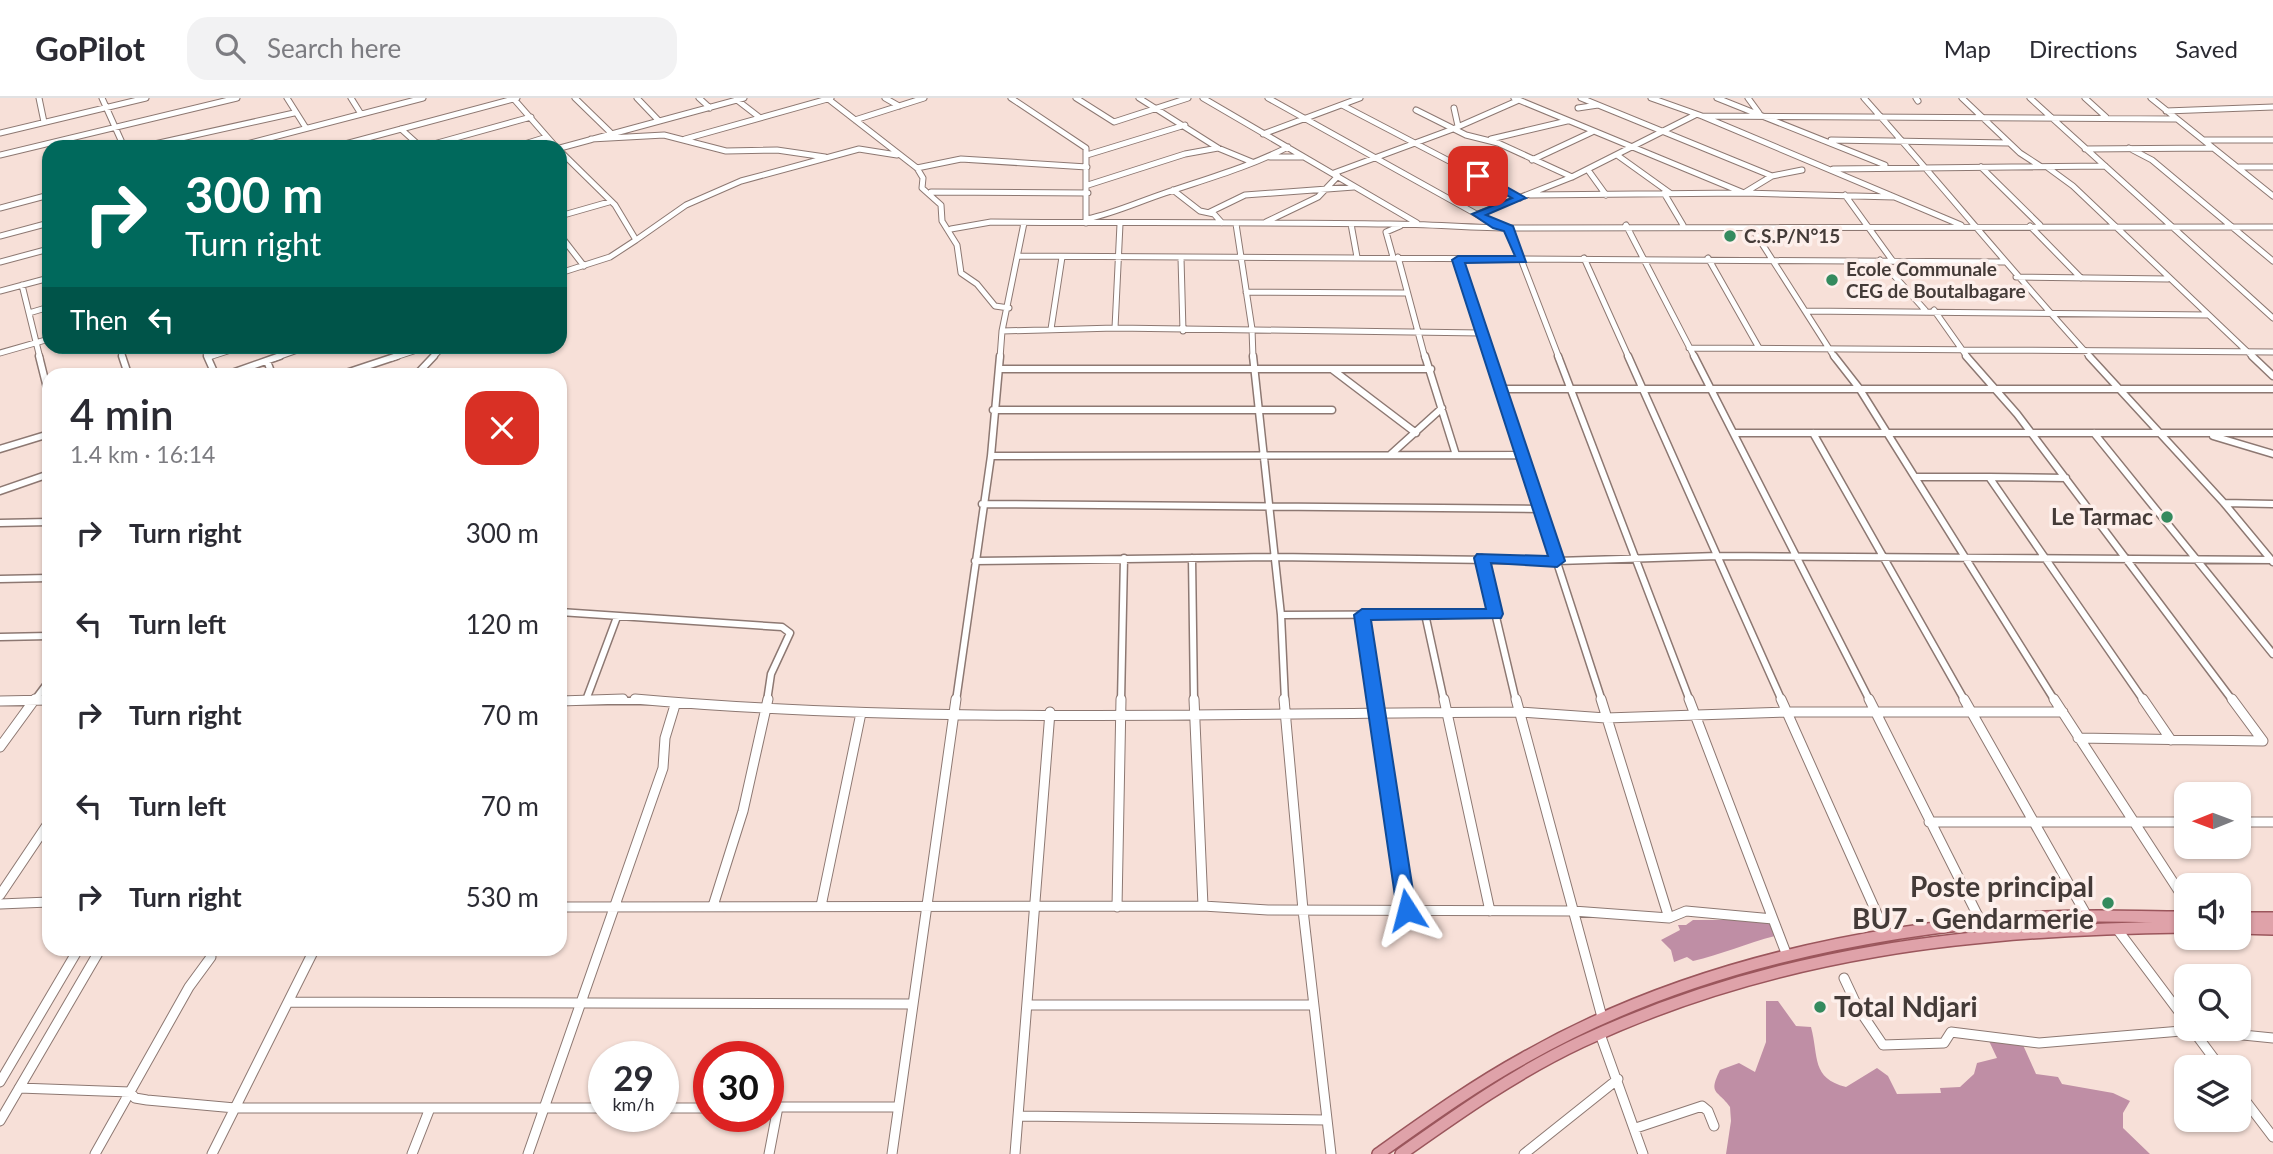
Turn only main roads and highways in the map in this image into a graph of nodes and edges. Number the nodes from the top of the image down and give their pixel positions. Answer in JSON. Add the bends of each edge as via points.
{"nodes":[{"id":1,"x":2174,"y":917,"type":"edge"},
{"id":2,"x":2251,"y":918,"type":"edge"},
{"id":3,"x":2273,"y":918,"type":"edge"},
{"id":4,"x":2174,"y":927,"type":"edge"},
{"id":5,"x":2251,"y":928,"type":"edge"},
{"id":6,"x":2273,"y":929,"type":"edge"},
{"id":7,"x":1378,"y":1154,"type":"edge"},
{"id":8,"x":1401,"y":1154,"type":"edge"}],
"edges":[{"from":1,"to":7,"type":"main road","via":[[1981,922],[1886,934],[1786,953],[1705,977],[1602,1017],[1530,1053],[1449,1101]]},
{"from":2,"to":3,"type":"main road"},
{"from":4,"to":8,"type":"main road","via":[[2051,928],[1960,936],[1800,962],[1679,999],[1600,1034],[1454,1114]]},
{"from":5,"to":6,"type":"main road"}]}
